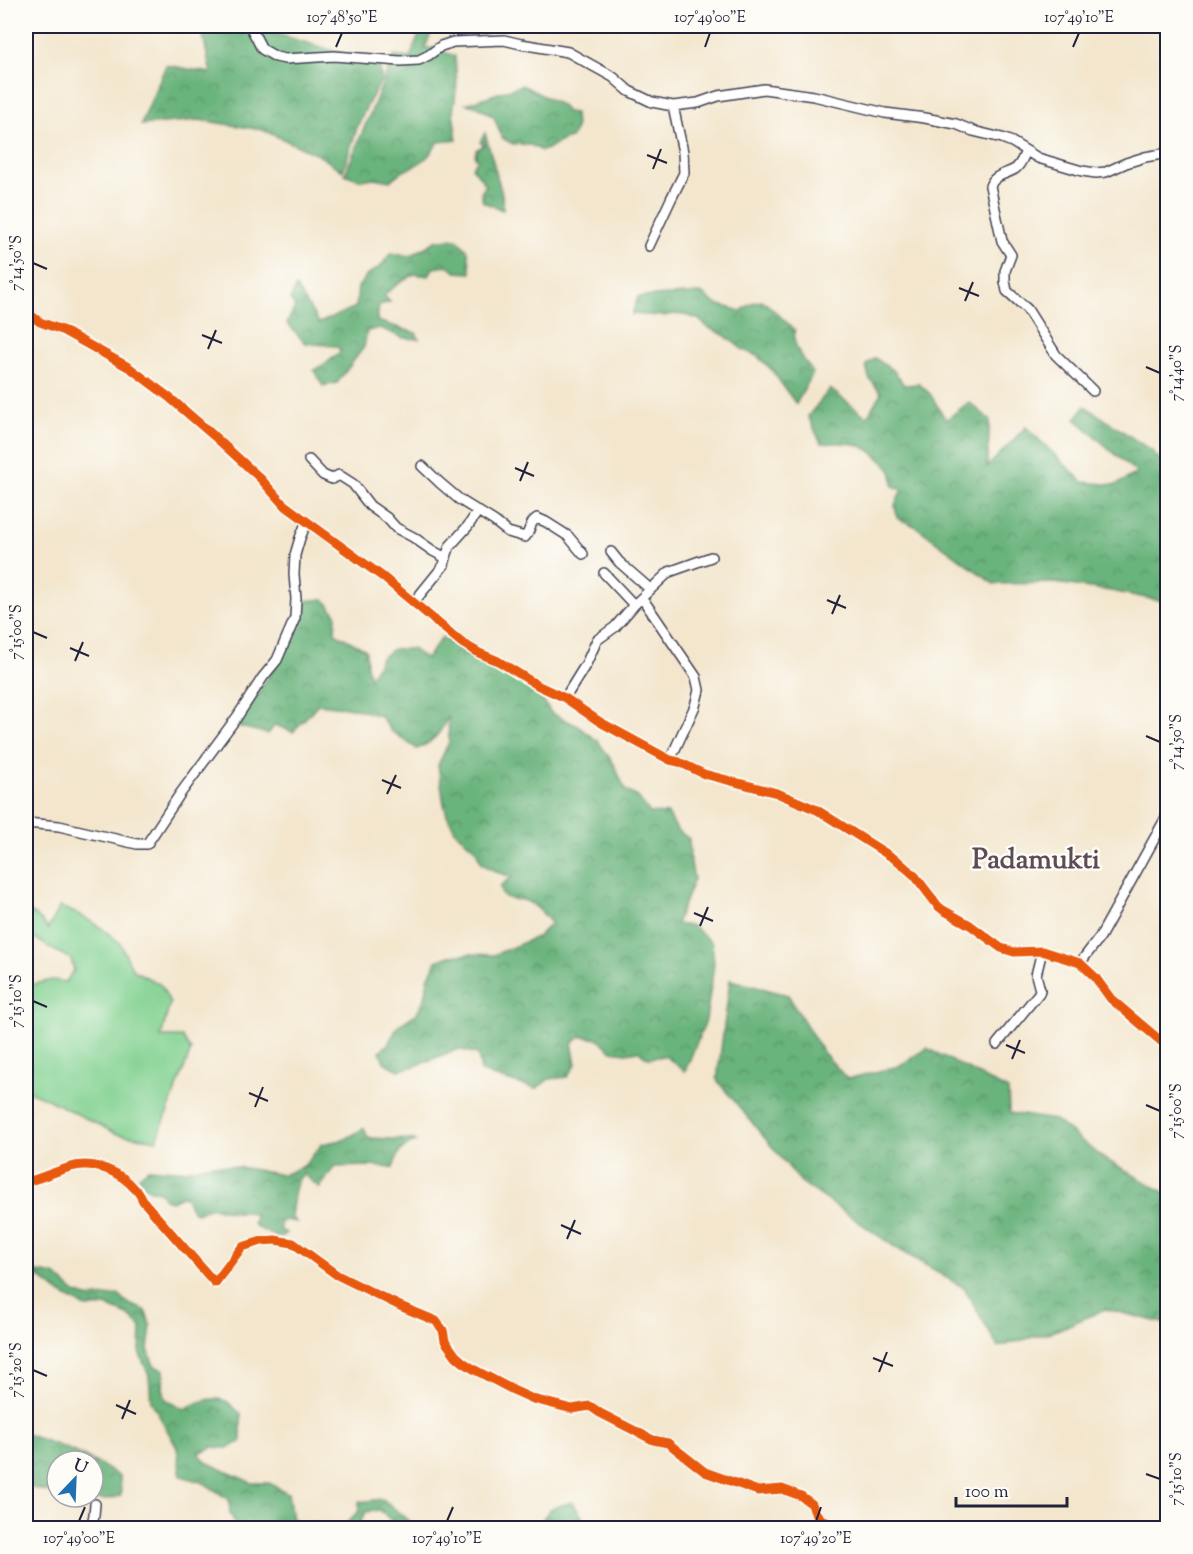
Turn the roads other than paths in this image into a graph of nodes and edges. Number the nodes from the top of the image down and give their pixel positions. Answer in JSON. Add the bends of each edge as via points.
{"nodes":[{"id":1,"x":250,"y":26,"type":"edge"},
{"id":2,"x":673,"y":106,"type":"junction"},
{"id":3,"x":1026,"y":151,"type":"junction"},
{"id":4,"x":1167,"y":153,"type":"edge"},
{"id":5,"x":649,"y":246,"type":"dead end"},
{"id":6,"x":26,"y":312,"type":"edge"},
{"id":7,"x":1093,"y":391,"type":"dead end"},
{"id":8,"x":309,"y":460,"type":"dead end"},
{"id":9,"x":422,"y":466,"type":"dead end"},
{"id":10,"x":478,"y":511,"type":"junction"},
{"id":11,"x":307,"y":521,"type":"junction"},
{"id":12,"x":611,"y":552,"type":"dead end"},
{"id":13,"x":584,"y":554,"type":"dead end"},
{"id":14,"x":711,"y":557,"type":"dead end"},
{"id":15,"x":446,"y":558,"type":"junction"},
{"id":16,"x":604,"y":573,"type":"dead end"},
{"id":17,"x":650,"y":589,"type":"junction"},
{"id":18,"x":642,"y":598,"type":"junction"},
{"id":19,"x":414,"y":602,"type":"junction"},
{"id":20,"x":634,"y":605,"type":"junction"},
{"id":21,"x":565,"y":698,"type":"junction"},
{"id":22,"x":670,"y":760,"type":"junction"},
{"id":23,"x":1167,"y":814,"type":"edge"},
{"id":24,"x":26,"y":823,"type":"edge"},
{"id":25,"x":1042,"y":951,"type":"junction"},
{"id":26,"x":1080,"y":963,"type":"junction"},
{"id":27,"x":997,"y":1044,"type":"dead end"},
{"id":28,"x":1167,"y":1047,"type":"edge"},
{"id":29,"x":26,"y":1182,"type":"edge"},
{"id":30,"x":95,"y":1509,"type":"edge"},
{"id":31,"x":92,"y":1528,"type":"edge"},
{"id":32,"x":850,"y":1528,"type":"edge"}],
"edges":[{"from":1,"to":2,"type":"street","via":[[262,49],[285,59],[334,56],[419,60],[453,42],[504,40],[554,49],[587,61],[628,91]]},
{"from":2,"to":3,"type":"street","via":[[764,89],[957,124],[1012,142]]},
{"from":2,"to":5,"type":"street","via":[[684,173]]},
{"from":3,"to":4,"type":"street","via":[[1045,160],[1096,172]]},
{"from":3,"to":7,"type":"street","via":[[1016,168],[999,175],[990,186],[1002,241],[1011,255],[1006,267],[1006,288],[1028,309],[1056,354]]},
{"from":6,"to":11,"type":"street","via":[[130,368],[214,436]]},
{"from":8,"to":15,"type":"street","via":[[324,476],[332,479],[339,475],[351,482],[370,506],[396,528]]},
{"from":9,"to":10,"type":"street"},
{"from":10,"to":13,"type":"street","via":[[522,537],[532,522],[546,522],[568,536]]},
{"from":10,"to":15,"type":"street","via":[[450,546]]},
{"from":11,"to":19,"type":"street"},
{"from":11,"to":24,"type":"street","via":[[296,555],[295,618],[278,660],[147,844]]},
{"from":12,"to":17,"type":"street"},
{"from":14,"to":17,"type":"street","via":[[670,571]]},
{"from":15,"to":19,"type":"street"},
{"from":16,"to":20,"type":"street"},
{"from":17,"to":18,"type":"street"},
{"from":18,"to":20,"type":"street"},
{"from":18,"to":22,"type":"street","via":[[696,677],[699,690]]},
{"from":19,"to":21,"type":"street","via":[[462,643]]},
{"from":20,"to":21,"type":"street","via":[[597,640]]},
{"from":21,"to":22,"type":"street"},
{"from":22,"to":25,"type":"street","via":[[704,774],[777,793],[817,810],[898,861],[943,910],[1001,948],[1014,952]]},
{"from":23,"to":26,"type":"street","via":[[1100,938]]},
{"from":25,"to":26,"type":"street"},
{"from":25,"to":27,"type":"street","via":[[1036,975],[1040,993]]},
{"from":26,"to":28,"type":"street","via":[[1112,999]]},
{"from":29,"to":32,"type":"street","via":[[72,1166],[94,1165],[118,1174],[215,1283],[242,1247],[262,1241],[293,1243],[337,1275],[436,1321],[445,1341],[463,1362],[513,1390],[572,1409],[590,1406],[653,1440],[668,1443],[705,1472],[758,1491],[777,1489],[793,1493],[812,1504],[825,1522]]},
{"from":30,"to":31,"type":"street"}]}
